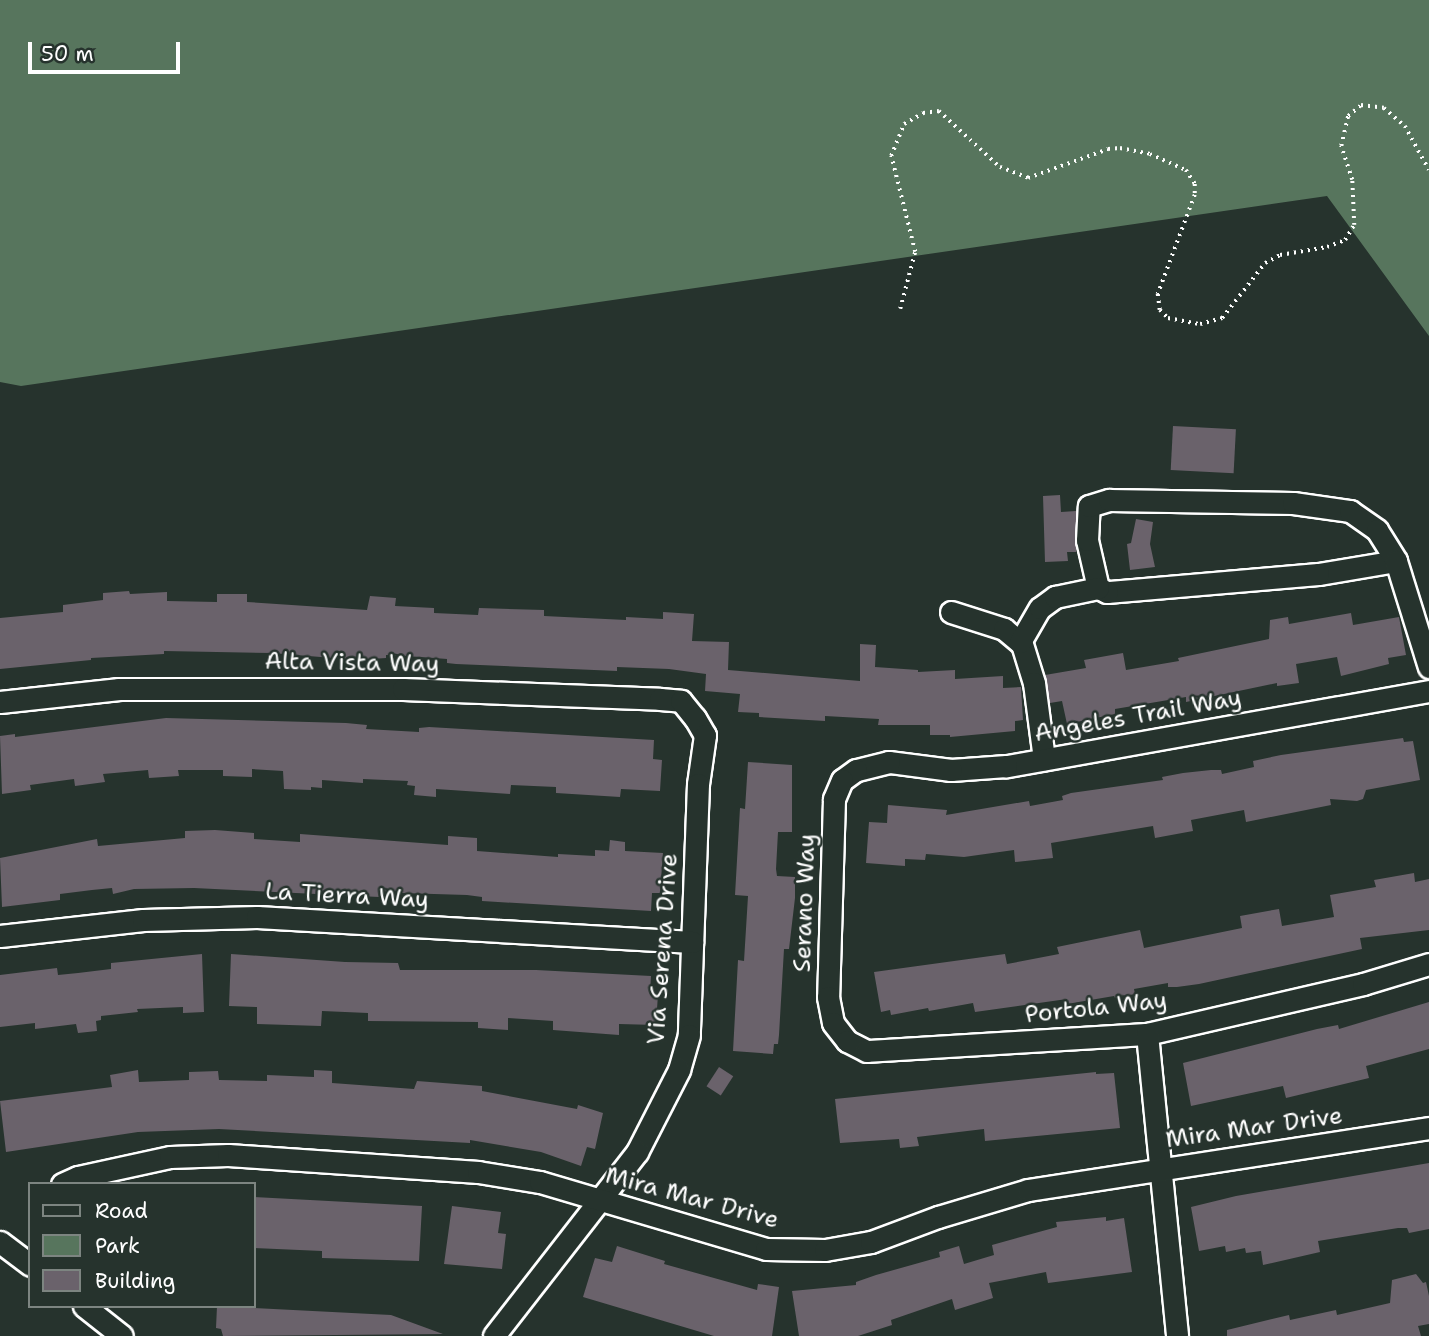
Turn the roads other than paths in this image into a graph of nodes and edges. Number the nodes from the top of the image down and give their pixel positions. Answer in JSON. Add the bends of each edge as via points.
{"nodes":[{"id":1,"x":1396,"y":561,"type":"junction"},
{"id":2,"x":1098,"y":588,"type":"junction"},
{"id":3,"x":951,"y":612,"type":"dead end"},
{"id":4,"x":1020,"y":642,"type":"junction"},
{"id":5,"x":1429,"y":667,"type":"edge"},
{"id":6,"x":1429,"y":691,"type":"edge"},
{"id":7,"x":0,"y":702,"type":"edge"},
{"id":8,"x":695,"y":718,"type":"joint"},
{"id":9,"x":1044,"y":759,"type":"junction"},
{"id":10,"x":856,"y":770,"type":"joint"},
{"id":11,"x":0,"y":936,"type":"edge"},
{"id":12,"x":692,"y":942,"type":"junction"},
{"id":13,"x":1429,"y":964,"type":"edge"},
{"id":14,"x":1147,"y":1034,"type":"junction"},
{"id":15,"x":847,"y":1041,"type":"joint"},
{"id":16,"x":1429,"y":1128,"type":"edge"},
{"id":17,"x":1160,"y":1168,"type":"junction"},
{"id":18,"x":67,"y":1182,"type":"edge"},
{"id":19,"x":598,"y":1201,"type":"junction"},
{"id":20,"x":0,"y":1242,"type":"edge"},
{"id":21,"x":28,"y":1263,"type":"edge"},
{"id":22,"x":87,"y":1308,"type":"edge"},
{"id":23,"x":122,"y":1336,"type":"edge"},
{"id":24,"x":494,"y":1336,"type":"edge"},
{"id":25,"x":1177,"y":1336,"type":"edge"}],
"edges":[{"from":1,"to":2,"type":"street","via":[[1318,575],[1107,593]]},
{"from":1,"to":2,"type":"street","via":[[1377,530],[1350,511],[1293,503],[1110,500],[1089,506],[1087,540]]},
{"from":1,"to":5,"type":"street"},
{"from":2,"to":4,"type":"street","via":[[1055,597],[1040,608]]},
{"from":3,"to":4,"type":"street","via":[[1004,629]]},
{"from":4,"to":9,"type":"street","via":[[1034,683]]},
{"from":6,"to":9,"type":"street","name":"Angeles Trail Way"},
{"from":7,"to":8,"type":"street","name":"Alta Vista Way","via":[[119,689],[403,689],[681,701]]},
{"from":8,"to":12,"type":"street","name":"Via Serena Drive","via":[[705,735],[698,784]]},
{"from":9,"to":10,"type":"street","name":"Angeles Trail Way","via":[[976,770],[889,762]]},
{"from":10,"to":15,"type":"street","name":"Serano Way","via":[[842,780],[834,799],[828,997],[833,1023]]},
{"from":11,"to":12,"type":"street","name":"La Tierra Way","via":[[143,920],[245,917]]},
{"from":12,"to":19,"type":"street","name":"Via Serena Drive","via":[[689,1035],[679,1070],[637,1152]]},
{"from":13,"to":14,"type":"street","name":"Portola Way","via":[[1363,984]]},
{"from":14,"to":15,"type":"street","name":"Portola Way","via":[[867,1051]]},
{"from":14,"to":17,"type":"street"},
{"from":16,"to":17,"type":"street","name":"Mira Mar Drive"},
{"from":17,"to":19,"type":"street","name":"Mira Mar Drive","via":[[1028,1190],[871,1242],[825,1250],[766,1249]]},
{"from":17,"to":25,"type":"street"},
{"from":18,"to":19,"type":"street","name":"Mira Mar Drive","via":[[170,1157],[228,1155],[478,1172],[540,1182]]},
{"from":19,"to":24,"type":"street","name":"Via Serena Drive"},
{"from":20,"to":21,"type":"street"},
{"from":22,"to":23,"type":"street"}]}
